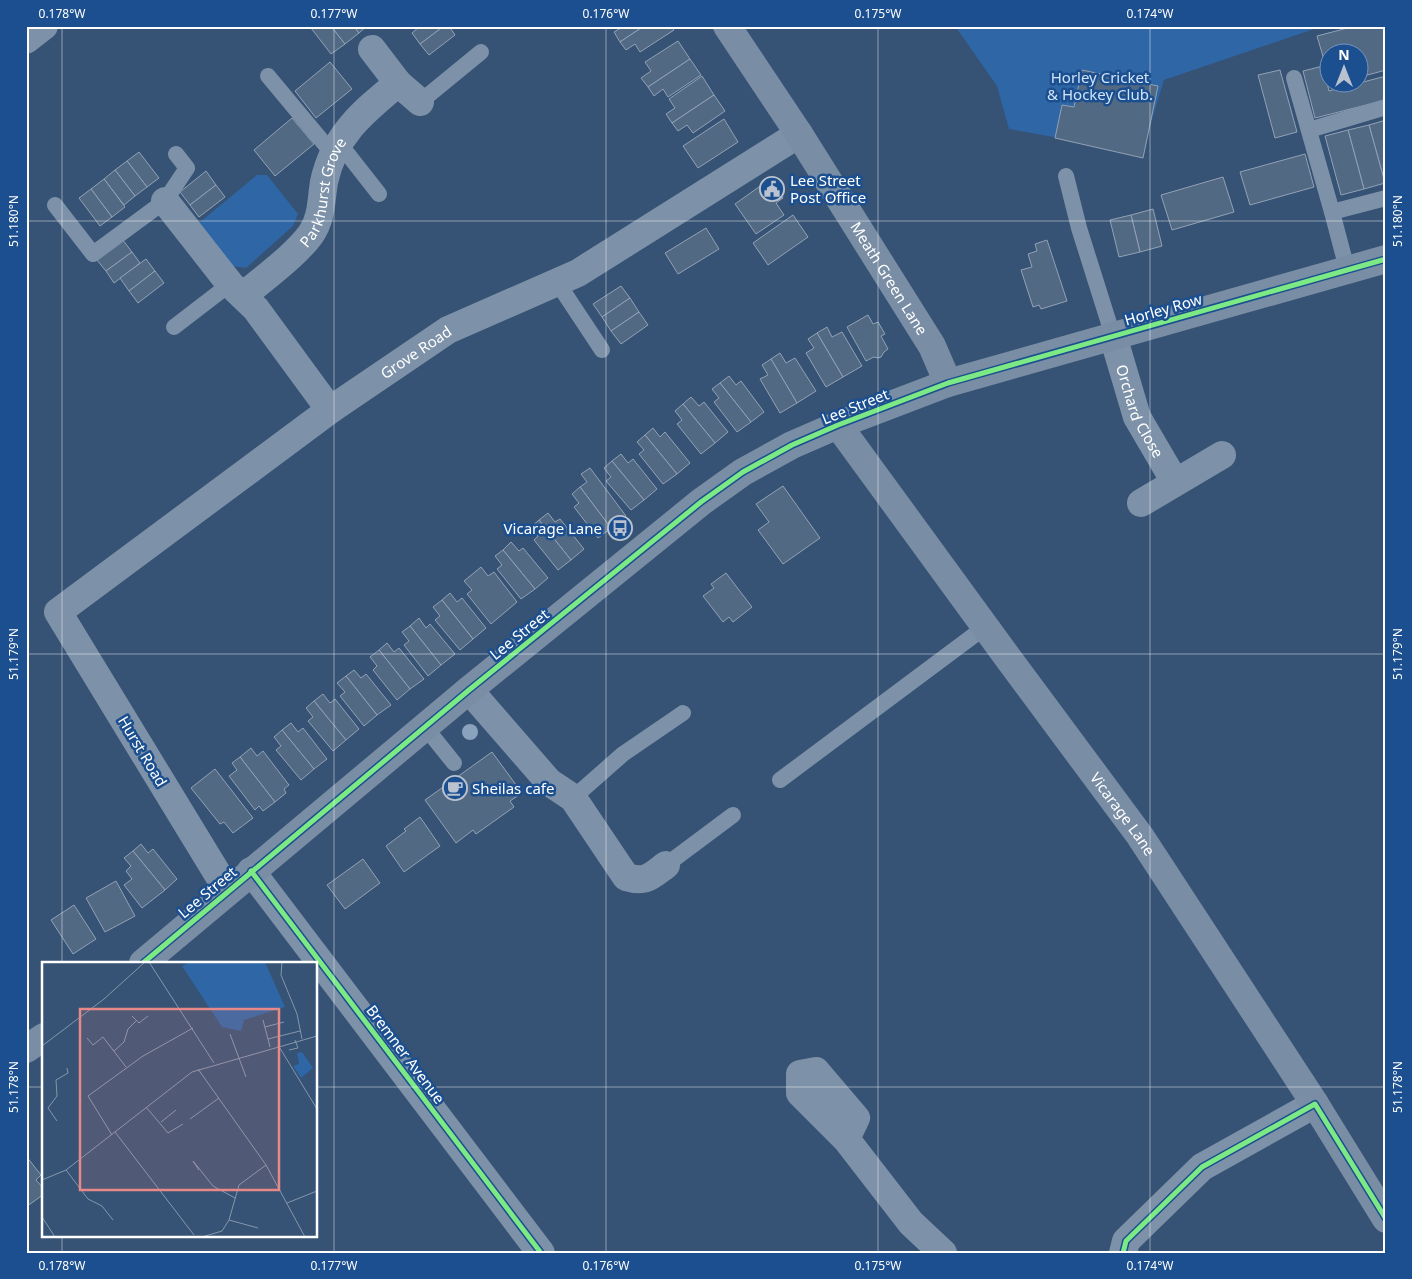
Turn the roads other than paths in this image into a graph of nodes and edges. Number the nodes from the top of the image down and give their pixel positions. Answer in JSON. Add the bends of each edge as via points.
{"nodes":[{"id":1,"x":44,"y":26,"type":"edge"},
{"id":2,"x":727,"y":26,"type":"edge"},
{"id":3,"x":26,"y":40,"type":"edge"},
{"id":4,"x":372,"y":49,"type":"dead end"},
{"id":5,"x":481,"y":52,"type":"dead end"},
{"id":6,"x":268,"y":76,"type":"dead end"},
{"id":7,"x":1294,"y":78,"type":"dead end"},
{"id":8,"x":398,"y":83,"type":"junction"},
{"id":9,"x":420,"y":102,"type":"joint"},
{"id":10,"x":1386,"y":107,"type":"edge"},
{"id":11,"x":1309,"y":130,"type":"junction"},
{"id":12,"x":799,"y":134,"type":"junction"},
{"id":13,"x":336,"y":148,"type":"junction"},
{"id":14,"x":176,"y":154,"type":"dead end"},
{"id":15,"x":1066,"y":176,"type":"dead end"},
{"id":16,"x":379,"y":194,"type":"dead end"},
{"id":17,"x":1386,"y":198,"type":"edge"},
{"id":18,"x":165,"y":201,"type":"junction"},
{"id":19,"x":55,"y":205,"type":"dead end"},
{"id":20,"x":1332,"y":212,"type":"junction"},
{"id":21,"x":1386,"y":259,"type":"edge"},
{"id":22,"x":1347,"y":269,"type":"junction"},
{"id":23,"x":557,"y":282,"type":"junction"},
{"id":24,"x":237,"y":290,"type":"junction"},
{"id":25,"x":174,"y":327,"type":"dead end"},
{"id":26,"x":1113,"y":336,"type":"junction"},
{"id":27,"x":602,"y":350,"type":"dead end"},
{"id":28,"x":948,"y":383,"type":"junction"},
{"id":29,"x":330,"y":410,"type":"junction"},
{"id":30,"x":838,"y":425,"type":"junction"},
{"id":31,"x":1222,"y":455,"type":"dead end"},
{"id":32,"x":1175,"y":482,"type":"junction"},
{"id":33,"x":1141,"y":502,"type":"dead end"},
{"id":34,"x":58,"y":612,"type":"joint"},
{"id":35,"x":985,"y":627,"type":"junction"},
{"id":36,"x":469,"y":690,"type":"junction"},
{"id":37,"x":683,"y":713,"type":"dead end"},
{"id":38,"x":425,"y":728,"type":"junction"},
{"id":39,"x":454,"y":763,"type":"dead end"},
{"id":40,"x":780,"y":780,"type":"dead end"},
{"id":41,"x":573,"y":798,"type":"junction"},
{"id":42,"x":732,"y":815,"type":"dead end"},
{"id":43,"x":666,"y":865,"type":"joint"},
{"id":44,"x":251,"y":871,"type":"junction"},
{"id":45,"x":228,"y":891,"type":"junction"},
{"id":46,"x":143,"y":962,"type":"edge"},
{"id":47,"x":42,"y":1038,"type":"edge"},
{"id":48,"x":26,"y":1050,"type":"edge"},
{"id":49,"x":1316,"y":1104,"type":"junction"},
{"id":50,"x":846,"y":1139,"type":"dead end"},
{"id":51,"x":1386,"y":1219,"type":"edge"},
{"id":52,"x":541,"y":1253,"type":"edge"},
{"id":53,"x":943,"y":1253,"type":"edge"},
{"id":54,"x":1123,"y":1253,"type":"edge"}],
"edges":[{"from":1,"to":3,"type":"street"},
{"from":2,"to":12,"type":"street","name":"Meath Green Lane"},
{"from":4,"to":8,"type":"street"},
{"from":5,"to":9,"type":"lane"},
{"from":6,"to":13,"type":"lane"},
{"from":7,"to":11,"type":"lane"},
{"from":8,"to":9,"type":"street"},
{"from":8,"to":13,"type":"street","name":"Parkhurst Grove","via":[[359,116]]},
{"from":10,"to":11,"type":"lane"},
{"from":11,"to":20,"type":"lane"},
{"from":12,"to":23,"type":"street","name":"Grove Road","via":[[578,273]]},
{"from":12,"to":28,"type":"street","name":"Meath Green Lane","via":[[932,346]]},
{"from":13,"to":16,"type":"lane"},
{"from":13,"to":24,"type":"street","name":"Parkhurst Grove","via":[[324,182],[320,215],[311,233],[298,248]]},
{"from":14,"to":18,"type":"lane","via":[[187,168]]},
{"from":15,"to":26,"type":"lane"},
{"from":17,"to":20,"type":"lane"},
{"from":18,"to":19,"type":"lane","via":[[93,254]]},
{"from":18,"to":24,"type":"street"},
{"from":20,"to":22,"type":"lane"},
{"from":21,"to":22,"type":"street","name":"Horley Row"},
{"from":22,"to":26,"type":"street","name":"Horley Row"},
{"from":23,"to":27,"type":"lane"},
{"from":23,"to":29,"type":"street","name":"Grove Road","via":[[448,330]]},
{"from":24,"to":25,"type":"lane"},
{"from":24,"to":29,"type":"street","via":[[256,309]]},
{"from":26,"to":28,"type":"street","name":"Horley Row"},
{"from":26,"to":32,"type":"street","name":"Orchard Close","via":[[1136,417]]},
{"from":28,"to":30,"type":"street","name":"Lee Street"},
{"from":29,"to":34,"type":"street","name":"Grove Road"},
{"from":30,"to":35,"type":"street","name":"Vicarage Lane"},
{"from":30,"to":36,"type":"street","name":"Lee Street","via":[[743,472],[701,502]]},
{"from":31,"to":32,"type":"street"},
{"from":32,"to":33,"type":"street"},
{"from":34,"to":45,"type":"street","name":"Hurst Road"},
{"from":35,"to":40,"type":"lane"},
{"from":35,"to":49,"type":"street","name":"Vicarage Lane","via":[[1140,836]]},
{"from":36,"to":38,"type":"street","name":"Lee Street"},
{"from":36,"to":41,"type":"street","via":[[549,782]]},
{"from":37,"to":41,"type":"lane","via":[[623,754]]},
{"from":38,"to":39,"type":"lane"},
{"from":38,"to":44,"type":"street","name":"Lee Street"},
{"from":41,"to":43,"type":"street","via":[[626,877],[639,881]]},
{"from":42,"to":43,"type":"lane"},
{"from":44,"to":45,"type":"street","name":"Lee Street"},
{"from":44,"to":52,"type":"street","name":"Bremner Avenue"},
{"from":45,"to":46,"type":"street","name":"Lee Street"},
{"from":47,"to":48,"type":"street"},
{"from":49,"to":51,"type":"street","name":"Vicarage Lane"},
{"from":49,"to":54,"type":"street","via":[[1202,1166],[1126,1241]]},
{"from":50,"to":53,"type":"street","via":[[911,1223]]}]}
